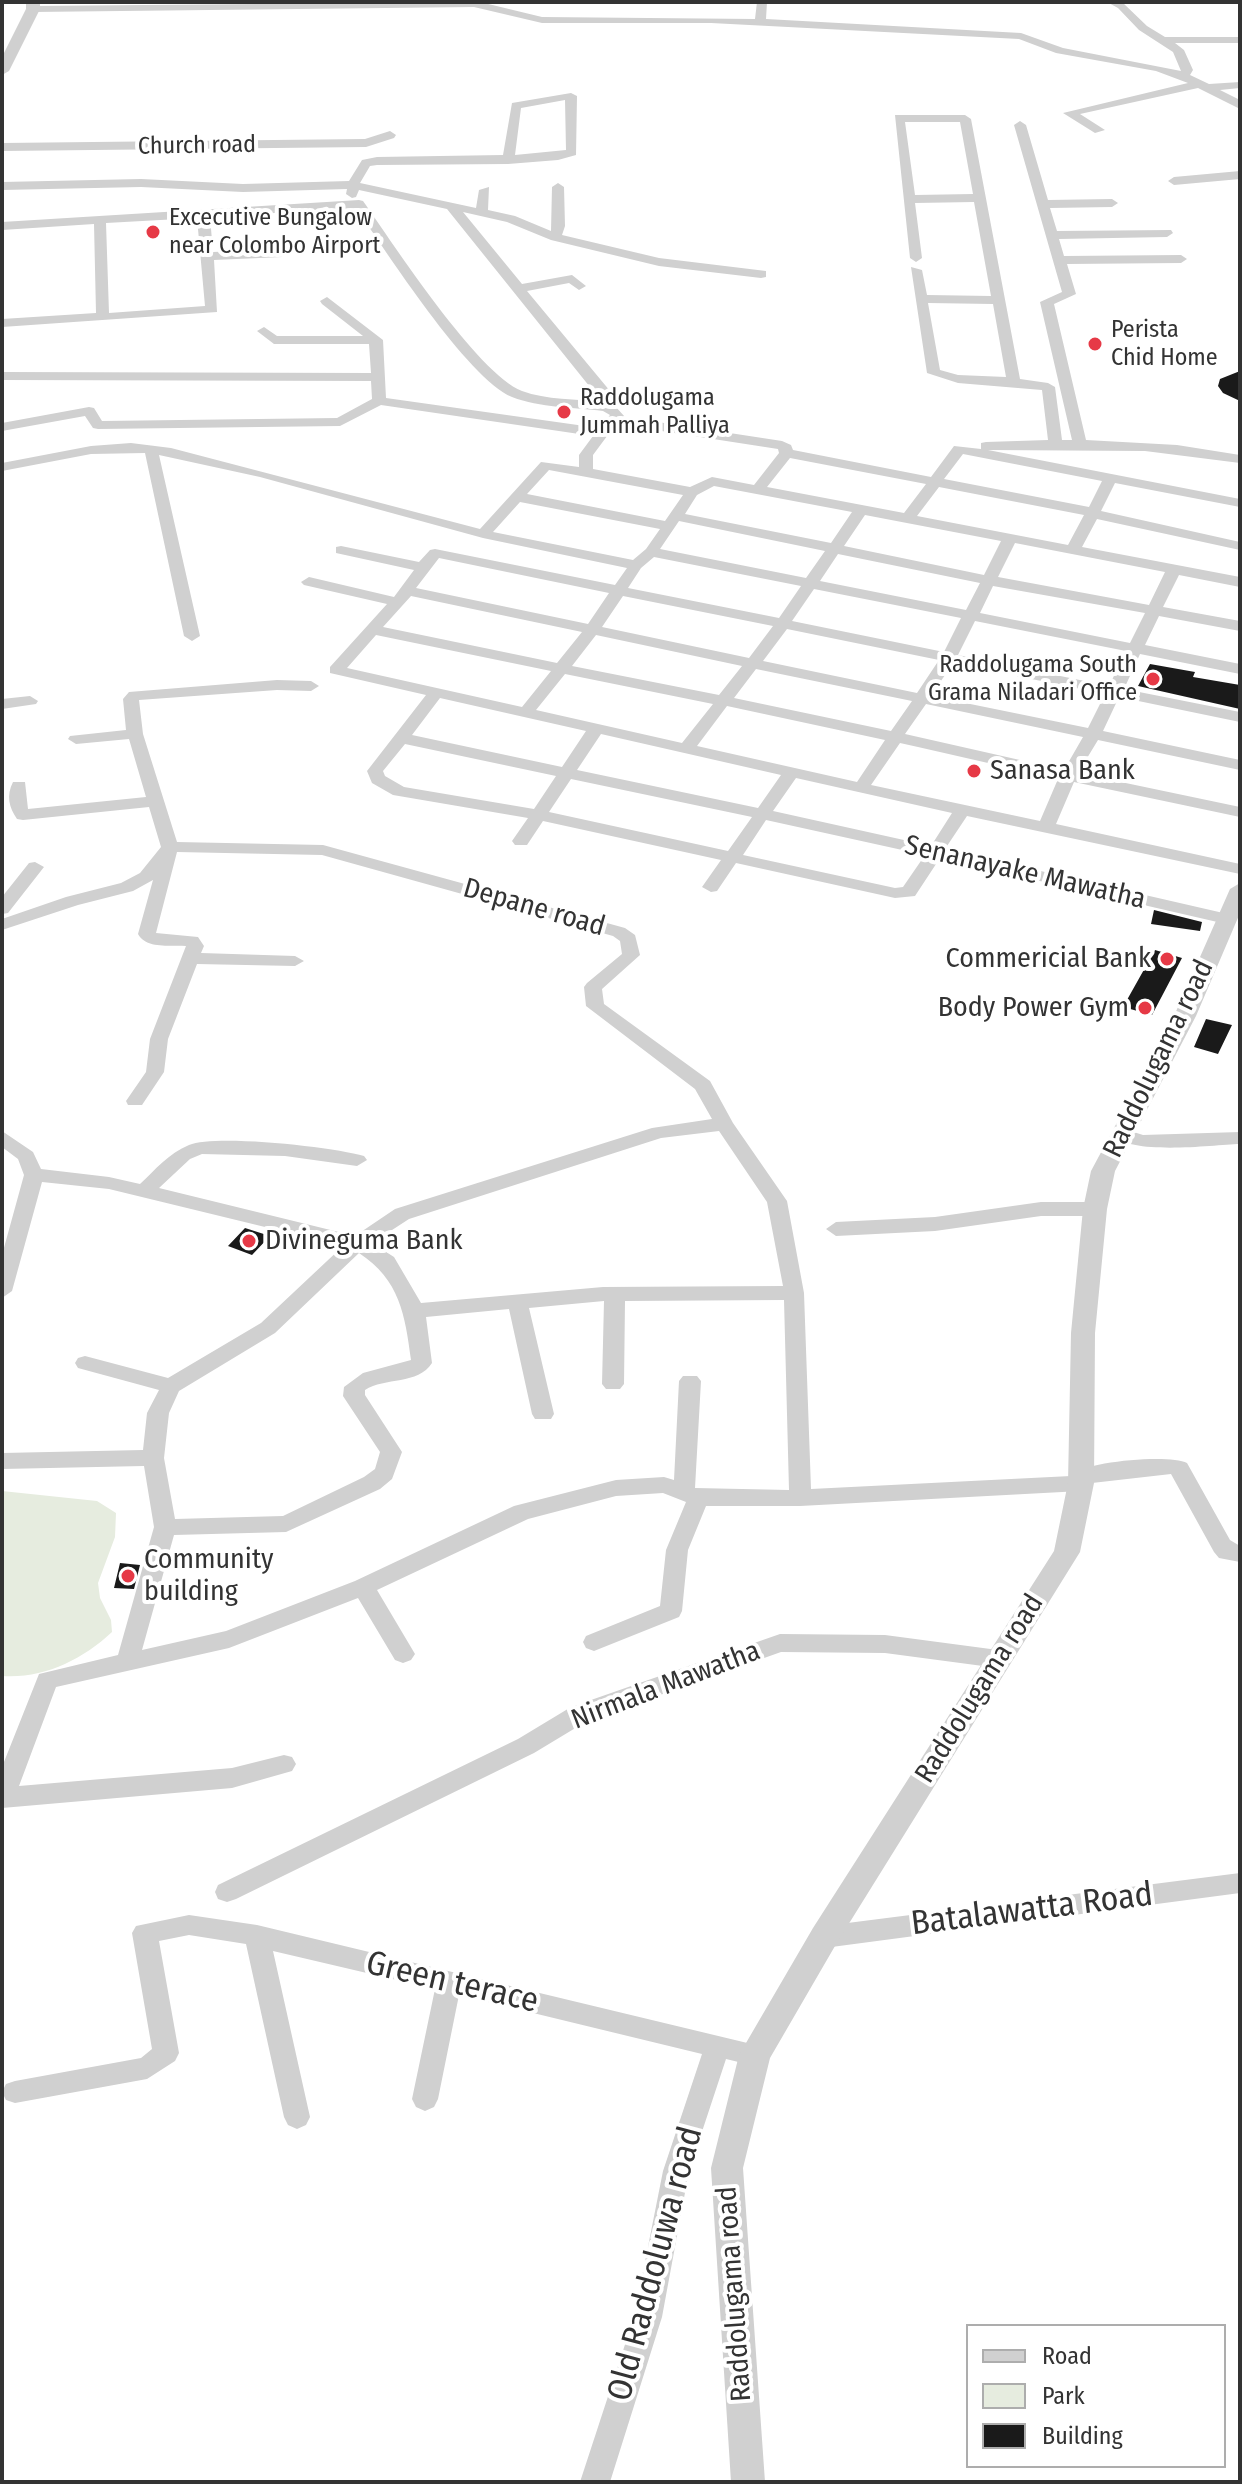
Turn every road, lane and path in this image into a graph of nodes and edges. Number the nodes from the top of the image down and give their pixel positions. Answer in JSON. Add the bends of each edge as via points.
{"nodes":[{"id":1,"x":762,"y":2,"type":"edge"},
{"id":2,"x":1114,"y":2,"type":"edge"},
{"id":3,"x":478,"y":3,"type":"edge"},
{"id":4,"x":214,"y":5,"type":"edge"},
{"id":5,"x":33,"y":6,"type":"edge"},
{"id":6,"x":760,"y":22,"type":"junction"},
{"id":7,"x":1165,"y":40,"type":"junction"},
{"id":8,"x":1240,"y":40,"type":"edge"},
{"id":9,"x":4,"y":63,"type":"edge"},
{"id":10,"x":1184,"y":76,"type":"junction"},
{"id":11,"x":1240,"y":85,"type":"edge"},
{"id":12,"x":1203,"y":86,"type":"junction"},
{"id":13,"x":1240,"y":105,"type":"edge"},
{"id":14,"x":1020,"y":125,"type":"dead end"},
{"id":15,"x":1099,"y":130,"type":"dead end"},
{"id":16,"x":390,"y":135,"type":"dead end"},
{"id":17,"x":2,"y":147,"type":"edge"},
{"id":18,"x":508,"y":160,"type":"junction"},
{"id":19,"x":1240,"y":175,"type":"edge"},
{"id":20,"x":1174,"y":181,"type":"dead end"},
{"id":21,"x":352,"y":185,"type":"junction"},
{"id":22,"x":2,"y":186,"type":"edge"},
{"id":23,"x":558,"y":187,"type":"dead end"},
{"id":24,"x":485,"y":190,"type":"dead end"},
{"id":25,"x":980,"y":198,"type":"junction"},
{"id":26,"x":910,"y":199,"type":"junction"},
{"id":27,"x":1112,"y":203,"type":"dead end"},
{"id":28,"x":359,"y":204,"type":"junction"},
{"id":29,"x":1043,"y":204,"type":"junction"},
{"id":30,"x":452,"y":207,"type":"junction"},
{"id":31,"x":482,"y":212,"type":"junction"},
{"id":32,"x":203,"y":214,"type":"junction"},
{"id":33,"x":100,"y":220,"type":"junction"},
{"id":34,"x":2,"y":226,"type":"edge"},
{"id":35,"x":1167,"y":233,"type":"dead end"},
{"id":36,"x":1051,"y":235,"type":"junction"},
{"id":37,"x":555,"y":237,"type":"junction"},
{"id":38,"x":282,"y":253,"type":"dead end"},
{"id":39,"x":209,"y":256,"type":"junction"},
{"id":40,"x":1181,"y":259,"type":"dead end"},
{"id":41,"x":1059,"y":260,"type":"junction"},
{"id":42,"x":761,"y":274,"type":"dead end"},
{"id":43,"x":579,"y":286,"type":"dead end"},
{"id":44,"x":519,"y":288,"type":"junction"},
{"id":45,"x":921,"y":299,"type":"junction"},
{"id":46,"x":1000,"y":300,"type":"junction"},
{"id":47,"x":327,"y":301,"type":"dead end"},
{"id":48,"x":103,"y":317,"type":"junction"},
{"id":49,"x":2,"y":323,"type":"edge"},
{"id":50,"x":264,"y":331,"type":"dead end"},
{"id":51,"x":376,"y":340,"type":"junction"},
{"id":52,"x":2,"y":376,"type":"edge"},
{"id":53,"x":378,"y":377,"type":"junction"},
{"id":54,"x":1014,"y":382,"type":"junction"},
{"id":55,"x":379,"y":401,"type":"junction"},
{"id":56,"x":607,"y":407,"type":"junction"},
{"id":57,"x":619,"y":420,"type":"junction"},
{"id":58,"x":2,"y":427,"type":"edge"},
{"id":59,"x":603,"y":433,"type":"junction"},
{"id":60,"x":1055,"y":443,"type":"junction"},
{"id":61,"x":1080,"y":444,"type":"junction"},
{"id":62,"x":959,"y":449,"type":"junction"},
{"id":63,"x":151,"y":450,"type":"junction"},
{"id":64,"x":786,"y":453,"type":"junction"},
{"id":65,"x":1240,"y":459,"type":"edge"},
{"id":66,"x":2,"y":467,"type":"edge"},
{"id":67,"x":586,"y":473,"type":"junction"},
{"id":68,"x":1111,"y":478,"type":"junction"},
{"id":69,"x":935,"y":482,"type":"junction"},
{"id":70,"x":757,"y":490,"type":"junction"},
{"id":71,"x":692,"y":492,"type":"junction"},
{"id":72,"x":518,"y":497,"type":"junction"},
{"id":73,"x":1240,"y":503,"type":"edge"},
{"id":74,"x":861,"y":510,"type":"junction"},
{"id":75,"x":1092,"y":513,"type":"junction"},
{"id":76,"x":908,"y":518,"type":"junction"},
{"id":77,"x":672,"y":521,"type":"junction"},
{"id":78,"x":483,"y":534,"type":"junction"},
{"id":79,"x":1010,"y":538,"type":"junction"},
{"id":80,"x":1240,"y":546,"type":"edge"},
{"id":81,"x":833,"y":548,"type":"junction"},
{"id":82,"x":341,"y":550,"type":"dead end"},
{"id":83,"x":1073,"y":550,"type":"junction"},
{"id":84,"x":651,"y":552,"type":"junction"},
{"id":85,"x":636,"y":565,"type":"junction"},
{"id":86,"x":423,"y":567,"type":"junction"},
{"id":87,"x":1174,"y":569,"type":"junction"},
{"id":88,"x":988,"y":580,"type":"junction"},
{"id":89,"x":309,"y":582,"type":"dead end"},
{"id":90,"x":811,"y":582,"type":"junction"},
{"id":91,"x":1240,"y":582,"type":"edge"},
{"id":92,"x":616,"y":591,"type":"junction"},
{"id":93,"x":402,"y":596,"type":"junction"},
{"id":94,"x":1154,"y":611,"type":"junction"},
{"id":95,"x":970,"y":616,"type":"junction"},
{"id":96,"x":782,"y":625,"type":"junction"},
{"id":97,"x":1240,"y":626,"type":"edge"},
{"id":98,"x":373,"y":630,"type":"junction"},
{"id":99,"x":592,"y":630,"type":"junction"},
{"id":100,"x":192,"y":636,"type":"dead end"},
{"id":101,"x":1135,"y":649,"type":"junction"},
{"id":102,"x":950,"y":656,"type":"junction"},
{"id":103,"x":752,"y":664,"type":"junction"},
{"id":104,"x":1240,"y":669,"type":"edge"},
{"id":105,"x":560,"y":671,"type":"junction"},
{"id":106,"x":311,"y":686,"type":"dead end"},
{"id":107,"x":1114,"y":690,"type":"junction"},
{"id":108,"x":436,"y":693,"type":"junction"},
{"id":109,"x":920,"y":699,"type":"junction"},
{"id":110,"x":30,"y":701,"type":"dead end"},
{"id":111,"x":725,"y":701,"type":"junction"},
{"id":112,"x":2,"y":704,"type":"edge"},
{"id":113,"x":525,"y":714,"type":"junction"},
{"id":114,"x":1240,"y":717,"type":"edge"},
{"id":115,"x":596,"y":729,"type":"junction"},
{"id":116,"x":135,"y":734,"type":"junction"},
{"id":117,"x":1093,"y":734,"type":"junction"},
{"id":118,"x":895,"y":737,"type":"junction"},
{"id":119,"x":401,"y":738,"type":"junction"},
{"id":120,"x":76,"y":739,"type":"dead end"},
{"id":121,"x":687,"y":748,"type":"junction"},
{"id":122,"x":1240,"y":765,"type":"edge"},
{"id":123,"x":792,"y":772,"type":"junction"},
{"id":124,"x":565,"y":774,"type":"junction"},
{"id":125,"x":1067,"y":778,"type":"junction"},
{"id":126,"x":19,"y":786,"type":"dead end"},
{"id":127,"x":861,"y":788,"type":"junction"},
{"id":128,"x":157,"y":801,"type":"junction"},
{"id":129,"x":963,"y":809,"type":"junction"},
{"id":130,"x":1240,"y":812,"type":"edge"},
{"id":131,"x":538,"y":815,"type":"junction"},
{"id":132,"x":761,"y":815,"type":"junction"},
{"id":133,"x":1046,"y":827,"type":"junction"},
{"id":134,"x":521,"y":841,"type":"dead end"},
{"id":135,"x":170,"y":847,"type":"junction"},
{"id":136,"x":937,"y":853,"type":"junction"},
{"id":137,"x":732,"y":860,"type":"junction"},
{"id":138,"x":35,"y":867,"type":"dead end"},
{"id":139,"x":711,"y":887,"type":"dead end"},
{"id":140,"x":1237,"y":893,"type":"edge"},
{"id":141,"x":2,"y":909,"type":"edge"},
{"id":142,"x":2,"y":925,"type":"edge"},
{"id":143,"x":191,"y":958,"type":"junction"},
{"id":144,"x":295,"y":961,"type":"dead end"},
{"id":145,"x":135,"y":1101,"type":"dead end"},
{"id":146,"x":724,"y":1124,"type":"junction"},
{"id":147,"x":1121,"y":1134,"type":"junction"},
{"id":148,"x":2,"y":1137,"type":"edge"},
{"id":149,"x":1240,"y":1138,"type":"edge"},
{"id":150,"x":357,"y":1160,"type":"dead end"},
{"id":151,"x":34,"y":1175,"type":"junction"},
{"id":152,"x":144,"y":1191,"type":"junction"},
{"id":153,"x":1095,"y":1209,"type":"junction"},
{"id":154,"x":836,"y":1229,"type":"dead end"},
{"id":155,"x":358,"y":1243,"type":"junction"},
{"id":156,"x":2,"y":1291,"type":"edge"},
{"id":157,"x":794,"y":1293,"type":"junction"},
{"id":158,"x":614,"y":1294,"type":"junction"},
{"id":159,"x":518,"y":1302,"type":"junction"},
{"id":160,"x":415,"y":1311,"type":"junction"},
{"id":161,"x":85,"y":1363,"type":"dead end"},
{"id":162,"x":690,"y":1381,"type":"dead end"},
{"id":163,"x":613,"y":1384,"type":"dead end"},
{"id":164,"x":171,"y":1386,"type":"junction"},
{"id":165,"x":543,"y":1414,"type":"dead end"},
{"id":166,"x":153,"y":1458,"type":"junction"},
{"id":167,"x":2,"y":1461,"type":"edge"},
{"id":168,"x":1081,"y":1480,"type":"junction"},
{"id":169,"x":691,"y":1495,"type":"junction"},
{"id":170,"x":800,"y":1498,"type":"junction"},
{"id":171,"x":165,"y":1527,"type":"junction"},
{"id":172,"x":1240,"y":1554,"type":"edge"},
{"id":173,"x":363,"y":1587,"type":"junction"},
{"id":174,"x":594,"y":1642,"type":"dead end"},
{"id":175,"x":403,"y":1654,"type":"dead end"},
{"id":176,"x":998,"y":1659,"type":"junction"},
{"id":177,"x":127,"y":1663,"type":"junction"},
{"id":178,"x":284,"y":1764,"type":"dead end"},
{"id":179,"x":3,"y":1797,"type":"edge"},
{"id":180,"x":1240,"y":1883,"type":"edge"},
{"id":181,"x":227,"y":1892,"type":"dead end"},
{"id":182,"x":257,"y":1936,"type":"junction"},
{"id":183,"x":824,"y":1937,"type":"junction"},
{"id":184,"x":449,"y":1981,"type":"junction"},
{"id":185,"x":717,"y":2047,"type":"junction"},
{"id":186,"x":755,"y":2055,"type":"junction"},
{"id":187,"x":15,"y":2092,"type":"dead end"},
{"id":188,"x":425,"y":2099,"type":"dead end"},
{"id":189,"x":297,"y":2117,"type":"dead end"},
{"id":190,"x":595,"y":2482,"type":"edge"},
{"id":191,"x":748,"y":2482,"type":"edge"}],
"edges":[{"from":1,"to":6,"type":"street"},
{"from":2,"to":7,"type":"street"},
{"from":3,"to":4,"type":"street"},
{"from":3,"to":6,"type":"street","via":[[542,20],[710,15]]},
{"from":4,"to":5,"type":"street"},
{"from":5,"to":9,"type":"street"},
{"from":6,"to":10,"type":"street","via":[[1021,36],[1060,51]]},
{"from":7,"to":8,"type":"street"},
{"from":7,"to":10,"type":"street","via":[[1178,50],[1187,70]]},
{"from":10,"to":12,"type":"street"},
{"from":11,"to":12,"type":"street"},
{"from":12,"to":13,"type":"street"},
{"from":12,"to":15,"type":"street","via":[[1069,113]]},
{"from":14,"to":29,"type":"street"},
{"from":16,"to":17,"type":"street","name":"Church road","via":[[366,143]]},
{"from":18,"to":18,"type":"street","via":[[572,152],[571,96],[516,105]]},
{"from":18,"to":21,"type":"street","via":[[377,161],[366,163]]},
{"from":19,"to":20,"type":"street"},
{"from":21,"to":22,"type":"street"},
{"from":21,"to":28,"type":"street"},
{"from":21,"to":30,"type":"street"},
{"from":23,"to":37,"type":"street"},
{"from":24,"to":31,"type":"street"},
{"from":25,"to":26,"type":"street"},
{"from":25,"to":26,"type":"street","via":[[965,119],[899,118]]},
{"from":25,"to":46,"type":"street"},
{"from":26,"to":45,"type":"street"},
{"from":27,"to":29,"type":"street"},
{"from":28,"to":32,"type":"street"},
{"from":28,"to":56,"type":"street","via":[[496,382],[517,393]]},
{"from":29,"to":36,"type":"street"},
{"from":30,"to":31,"type":"street"},
{"from":30,"to":44,"type":"street"},
{"from":31,"to":37,"type":"street"},
{"from":32,"to":33,"type":"street"},
{"from":32,"to":39,"type":"street"},
{"from":33,"to":34,"type":"street"},
{"from":33,"to":48,"type":"street"},
{"from":35,"to":36,"type":"street"},
{"from":36,"to":41,"type":"street"},
{"from":37,"to":42,"type":"street","via":[[659,262]]},
{"from":38,"to":39,"type":"street"},
{"from":39,"to":48,"type":"street","via":[[212,309]]},
{"from":40,"to":41,"type":"street"},
{"from":41,"to":61,"type":"street","via":[[1069,294],[1047,302]]},
{"from":43,"to":44,"type":"street","via":[[572,279]]},
{"from":44,"to":56,"type":"street","via":[[610,400]]},
{"from":45,"to":46,"type":"street"},
{"from":45,"to":54,"type":"street","via":[[934,373]]},
{"from":46,"to":54,"type":"street"},
{"from":47,"to":51,"type":"street"},
{"from":48,"to":49,"type":"street"},
{"from":50,"to":51,"type":"street","via":[[274,340]]},
{"from":51,"to":53,"type":"street"},
{"from":52,"to":53,"type":"street"},
{"from":53,"to":55,"type":"street"},
{"from":54,"to":60,"type":"street","via":[[1048,387]]},
{"from":55,"to":58,"type":"street","via":[[340,422],[98,425],[89,411]]},
{"from":55,"to":59,"type":"street"},
{"from":56,"to":57,"type":"street"},
{"from":57,"to":59,"type":"street","via":[[612,419]]},
{"from":57,"to":64,"type":"street","via":[[756,439],[782,445]]},
{"from":59,"to":67,"type":"street","via":[[586,455]]},
{"from":60,"to":61,"type":"street"},
{"from":60,"to":62,"type":"street"},
{"from":61,"to":65,"type":"street","via":[[1182,447]]},
{"from":62,"to":68,"type":"street"},
{"from":62,"to":69,"type":"street"},
{"from":63,"to":66,"type":"street","via":[[91,450]]},
{"from":63,"to":78,"type":"street","via":[[264,474]]},
{"from":63,"to":100,"type":"street"},
{"from":64,"to":69,"type":"street"},
{"from":64,"to":70,"type":"street"},
{"from":67,"to":71,"type":"street"},
{"from":67,"to":72,"type":"street","via":[[546,465]]},
{"from":68,"to":73,"type":"street"},
{"from":68,"to":75,"type":"street"},
{"from":69,"to":75,"type":"street"},
{"from":69,"to":76,"type":"street"},
{"from":70,"to":71,"type":"street","via":[[712,481]]},
{"from":70,"to":74,"type":"street"},
{"from":71,"to":77,"type":"street"},
{"from":72,"to":77,"type":"street"},
{"from":72,"to":78,"type":"street"},
{"from":74,"to":76,"type":"street"},
{"from":74,"to":81,"type":"street"},
{"from":75,"to":80,"type":"street"},
{"from":75,"to":83,"type":"street"},
{"from":76,"to":79,"type":"street"},
{"from":77,"to":81,"type":"street"},
{"from":77,"to":84,"type":"street"},
{"from":78,"to":85,"type":"street"},
{"from":79,"to":83,"type":"street"},
{"from":79,"to":88,"type":"street"},
{"from":81,"to":88,"type":"street"},
{"from":81,"to":90,"type":"street"},
{"from":82,"to":86,"type":"street"},
{"from":83,"to":87,"type":"street"},
{"from":84,"to":85,"type":"street"},
{"from":84,"to":90,"type":"street"},
{"from":85,"to":92,"type":"street"},
{"from":86,"to":92,"type":"street","via":[[435,553]]},
{"from":86,"to":93,"type":"street"},
{"from":87,"to":91,"type":"street"},
{"from":87,"to":94,"type":"street"},
{"from":88,"to":94,"type":"street"},
{"from":88,"to":95,"type":"street"},
{"from":89,"to":93,"type":"street"},
{"from":90,"to":95,"type":"street"},
{"from":90,"to":96,"type":"street"},
{"from":92,"to":96,"type":"street"},
{"from":92,"to":99,"type":"street"},
{"from":93,"to":98,"type":"street"},
{"from":93,"to":99,"type":"street"},
{"from":94,"to":97,"type":"street"},
{"from":94,"to":101,"type":"street"},
{"from":95,"to":101,"type":"street"},
{"from":95,"to":102,"type":"street"},
{"from":96,"to":102,"type":"street"},
{"from":96,"to":103,"type":"street"},
{"from":98,"to":105,"type":"street"},
{"from":98,"to":108,"type":"street","via":[[336,670]]},
{"from":99,"to":103,"type":"street"},
{"from":99,"to":105,"type":"street"},
{"from":101,"to":104,"type":"street"},
{"from":101,"to":107,"type":"street"},
{"from":102,"to":107,"type":"street"},
{"from":102,"to":109,"type":"street"},
{"from":103,"to":109,"type":"street"},
{"from":103,"to":111,"type":"street"},
{"from":105,"to":111,"type":"street"},
{"from":105,"to":113,"type":"street"},
{"from":106,"to":116,"type":"street","via":[[135,695]]},
{"from":107,"to":114,"type":"street"},
{"from":107,"to":117,"type":"street"},
{"from":108,"to":113,"type":"street"},
{"from":108,"to":119,"type":"street"},
{"from":109,"to":117,"type":"street"},
{"from":109,"to":118,"type":"street"},
{"from":110,"to":112,"type":"street"},
{"from":111,"to":118,"type":"street"},
{"from":111,"to":121,"type":"street"},
{"from":113,"to":115,"type":"street"},
{"from":115,"to":121,"type":"street"},
{"from":115,"to":124,"type":"street"},
{"from":116,"to":120,"type":"street"},
{"from":116,"to":128,"type":"street"},
{"from":117,"to":122,"type":"street"},
{"from":117,"to":125,"type":"street"},
{"from":118,"to":125,"type":"street"},
{"from":118,"to":127,"type":"street"},
{"from":119,"to":124,"type":"street","name":"Senanayake Mawatha"},
{"from":119,"to":131,"type":"street","via":[[375,771],[378,779],[399,791]]},
{"from":121,"to":123,"type":"street"},
{"from":123,"to":127,"type":"street"},
{"from":123,"to":132,"type":"street"},
{"from":124,"to":131,"type":"street"},
{"from":124,"to":132,"type":"street","name":"Senanayake Mawatha"},
{"from":125,"to":130,"type":"street"},
{"from":125,"to":133,"type":"street"},
{"from":126,"to":128,"type":"street","via":[[17,804],[23,815]]},
{"from":127,"to":129,"type":"street"},
{"from":128,"to":135,"type":"street"},
{"from":129,"to":133,"type":"street"},
{"from":129,"to":136,"type":"street"},
{"from":131,"to":134,"type":"street"},
{"from":131,"to":137,"type":"street"},
{"from":132,"to":136,"type":"street","name":"Senanayake Mawatha"},
{"from":132,"to":137,"type":"street"},
{"from":133,"to":140,"type":"street"},
{"from":135,"to":142,"type":"street","via":[[146,877],[127,887]]},
{"from":135,"to":143,"type":"street","via":[[147,934],[192,941]]},
{"from":135,"to":146,"type":"street","name":"Depane road","via":[[323,850],[619,932],[629,939],[631,955],[593,987],[595,1006],[703,1085]]},
{"from":136,"to":137,"type":"street","via":[[909,892],[895,893]]},
{"from":136,"to":140,"type":"street","name":"Senanayake Mawatha"},
{"from":137,"to":139,"type":"street"},
{"from":138,"to":141,"type":"street"},
{"from":140,"to":147,"type":"street","name":"Raddolugama road","via":[[1185,1016]]},
{"from":143,"to":144,"type":"street"},
{"from":143,"to":145,"type":"street","via":[[159,1039],[155,1072]]},
{"from":146,"to":155,"type":"street","via":[[659,1132],[402,1214]]},
{"from":146,"to":157,"type":"street","name":"Depane road","via":[[777,1201]]},
{"from":147,"to":149,"type":"street","via":[[1142,1141]]},
{"from":147,"to":153,"type":"street","name":"Raddolugama road","via":[[1103,1171]]},
{"from":148,"to":151,"type":"street","via":[[26,1156]]},
{"from":150,"to":152,"type":"street","via":[[285,1150],[199,1148],[183,1155]]},
{"from":151,"to":152,"type":"street"},
{"from":151,"to":156,"type":"street"},
{"from":152,"to":155,"type":"street"},
{"from":153,"to":154,"type":"street","via":[[1041,1209],[935,1224]]},
{"from":153,"to":168,"type":"street","name":"Raddolugama road","via":[[1083,1333]]},
{"from":155,"to":160,"type":"street","via":[[387,1262]]},
{"from":155,"to":164,"type":"street","via":[[268,1328]]},
{"from":157,"to":158,"type":"street"},
{"from":157,"to":170,"type":"street","name":"Depane road"},
{"from":158,"to":159,"type":"street"},
{"from":158,"to":163,"type":"street"},
{"from":159,"to":160,"type":"street"},
{"from":159,"to":165,"type":"street"},
{"from":160,"to":171,"type":"street","via":[[422,1363],[413,1371],[362,1380],[355,1387],[354,1396],[391,1452],[384,1473],[286,1524]]},
{"from":161,"to":164,"type":"street"},
{"from":162,"to":169,"type":"street"},
{"from":164,"to":166,"type":"street","via":[[158,1413]]},
{"from":166,"to":167,"type":"street"},
{"from":166,"to":171,"type":"street"},
{"from":168,"to":170,"type":"street"},
{"from":168,"to":172,"type":"street","via":[[1174,1466],[1222,1546]]},
{"from":168,"to":176,"type":"street","name":"Raddolugama road","via":[[1067,1552]]},
{"from":169,"to":170,"type":"street"},
{"from":169,"to":173,"type":"street","via":[[664,1485],[616,1488],[522,1512]]},
{"from":169,"to":174,"type":"street","via":[[677,1550],[671,1611]]},
{"from":171,"to":177,"type":"street"},
{"from":173,"to":175,"type":"street"},
{"from":173,"to":177,"type":"street","via":[[229,1639]]},
{"from":176,"to":181,"type":"street","name":"Nirmala Mawatha","via":[[885,1644],[780,1643],[579,1714],[526,1746]]},
{"from":176,"to":183,"type":"street","name":"Raddolugama road"},
{"from":177,"to":179,"type":"street","via":[[47,1680]]},
{"from":178,"to":179,"type":"street","via":[[232,1778]]},
{"from":180,"to":183,"type":"street","name":"Batalawatta Road"},
{"from":182,"to":184,"type":"street","name":"Green terace"},
{"from":182,"to":187,"type":"street","name":"Green terace","via":[[189,1925],[148,1931],[166,2053],[147,2068]]},
{"from":182,"to":189,"type":"street"},
{"from":183,"to":186,"type":"street","name":"Raddolugama road"},
{"from":184,"to":185,"type":"street","name":"Green terace"},
{"from":184,"to":188,"type":"street"},
{"from":185,"to":186,"type":"street","name":"Green terace"},
{"from":185,"to":190,"type":"street","name":"Old Raddoluwa road","via":[[676,2171],[648,2317]]},
{"from":186,"to":191,"type":"street","name":"Raddolugama road","via":[[727,2168]]}]}
